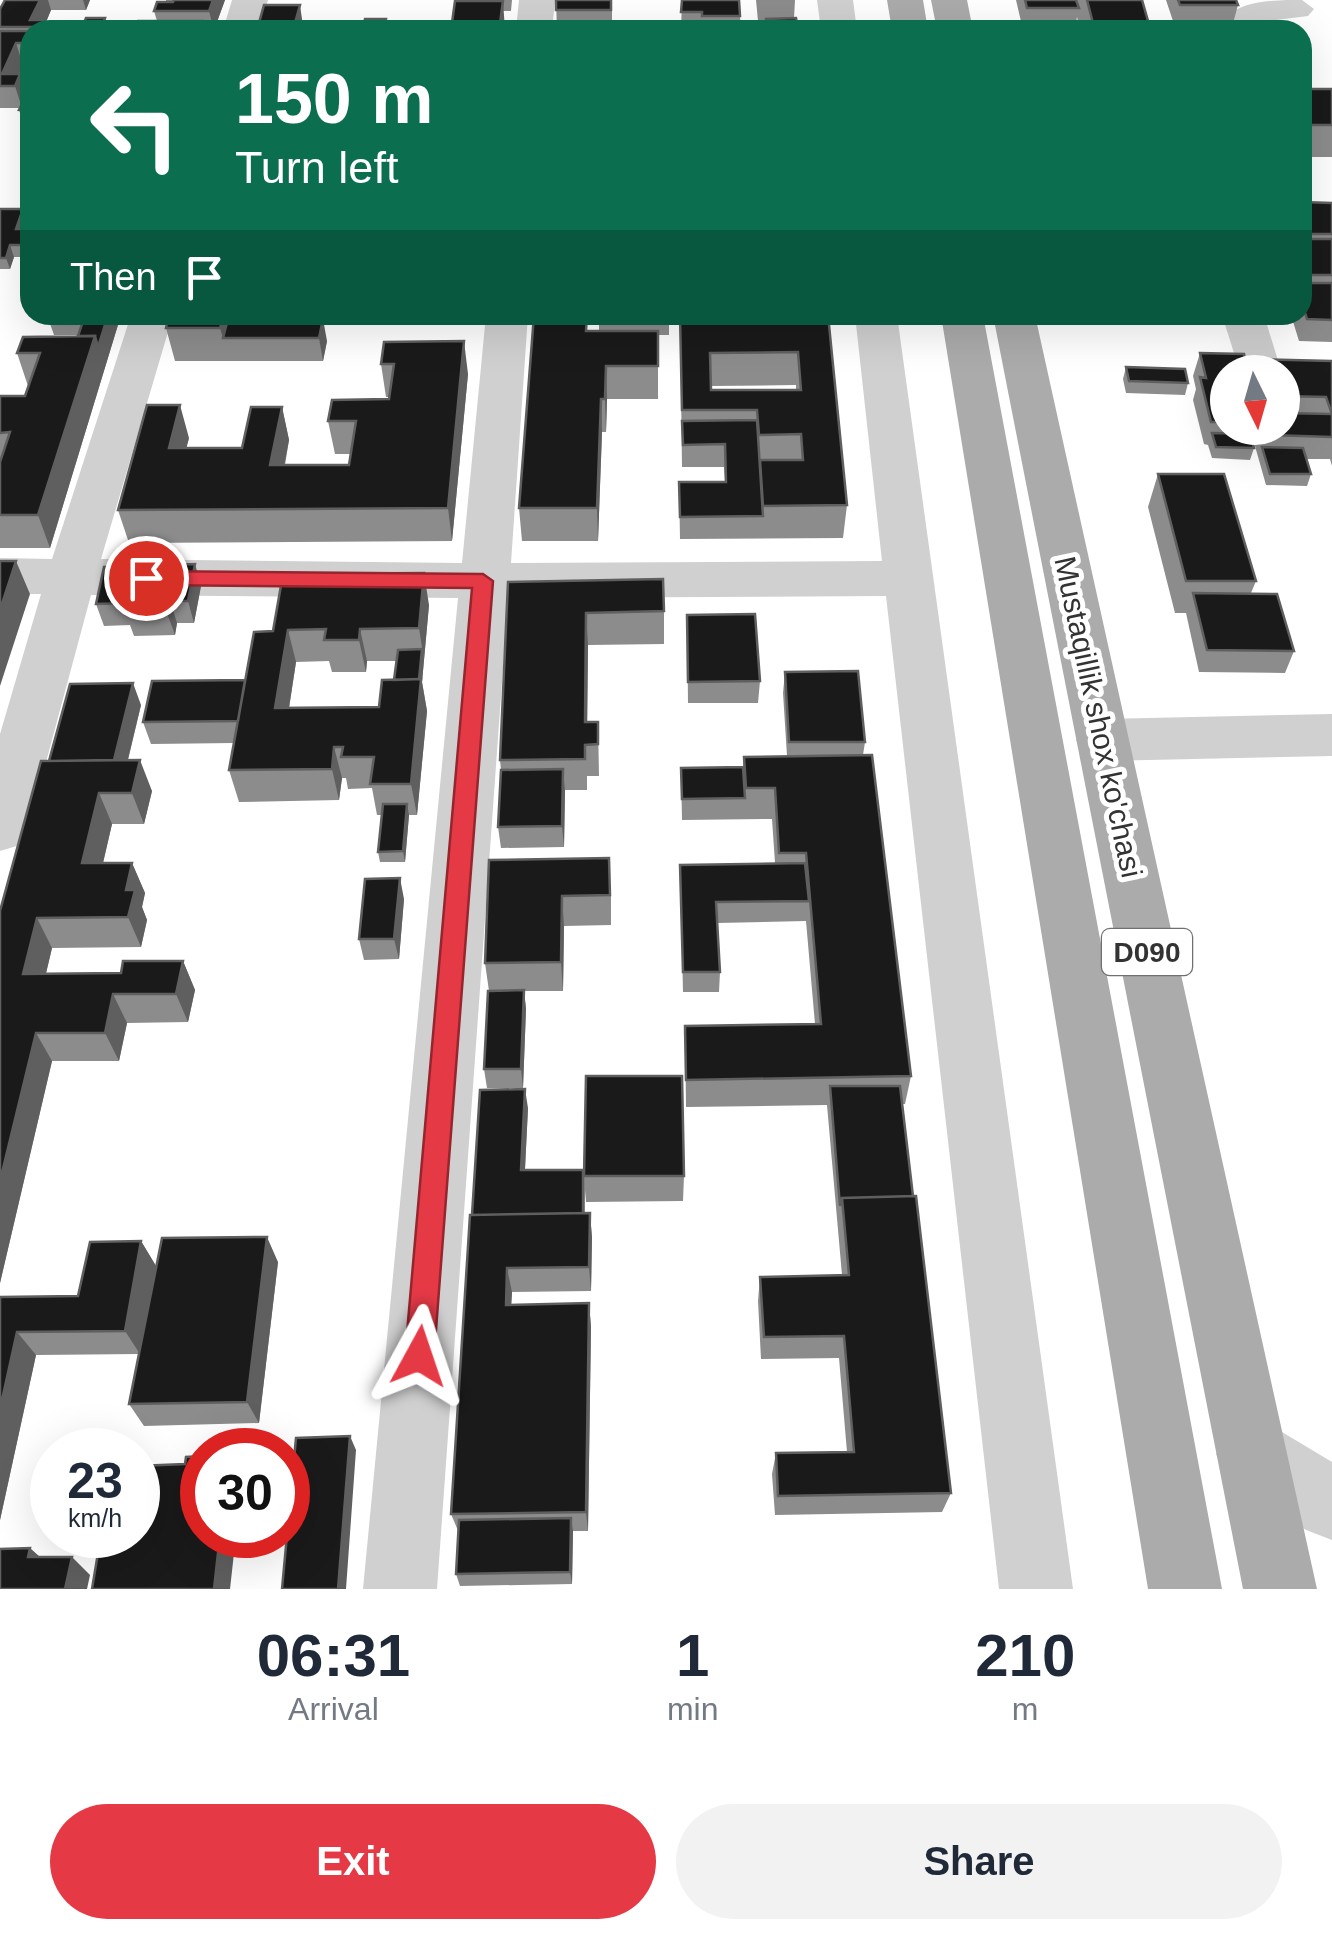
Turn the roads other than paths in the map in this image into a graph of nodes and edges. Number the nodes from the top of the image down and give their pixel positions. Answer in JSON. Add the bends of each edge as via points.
{"nodes":[{"id":1,"x":1296,"y":9,"type":"dead end"},
{"id":2,"x":1242,"y":20,"type":"edge"},
{"id":3,"x":149,"y":325,"type":"edge"},
{"id":4,"x":506,"y":325,"type":"edge"},
{"id":5,"x":877,"y":325,"type":"edge"},
{"id":6,"x":966,"y":325,"type":"edge"},
{"id":7,"x":1014,"y":325,"type":"edge"},
{"id":8,"x":1246,"y":325,"type":"edge"},
{"id":9,"x":1254,"y":355,"type":"edge"},
{"id":10,"x":1013,"y":439,"type":"junction"},
{"id":11,"x":0,"y":576,"type":"edge"},
{"id":12,"x":71,"y":577,"type":"junction"},
{"id":13,"x":910,"y":578,"type":"junction"},
{"id":14,"x":483,"y":581,"type":"junction"},
{"id":15,"x":1332,"y":735,"type":"edge"},
{"id":16,"x":1103,"y":740,"type":"junction"},
{"id":17,"x":0,"y":830,"type":"edge"},
{"id":18,"x":1252,"y":1454,"type":"junction"},
{"id":19,"x":1332,"y":1504,"type":"edge"},
{"id":20,"x":400,"y":1589,"type":"edge"},
{"id":21,"x":1036,"y":1589,"type":"edge"},
{"id":22,"x":1185,"y":1589,"type":"edge"},
{"id":23,"x":1280,"y":1589,"type":"edge"}],
"edges":[{"from":1,"to":2,"type":"street"},
{"from":3,"to":12,"type":"street"},
{"from":4,"to":14,"type":"street"},
{"from":5,"to":13,"type":"street"},
{"from":6,"to":10,"type":"main road","name":"Mustaqillik shox ko'chasi","number":"D090"},
{"from":7,"to":10,"type":"main road","name":"Mustaqillik shox ko'chasi","number":"D090"},
{"from":8,"to":9,"type":"street"},
{"from":10,"to":16,"type":"main road","name":"Mustaqillik shox ko'chasi","number":"D090"},
{"from":10,"to":22,"type":"main road","name":"Mustaqillik shox ko'chasi","number":"D090"},
{"from":11,"to":12,"type":"street"},
{"from":12,"to":14,"type":"street"},
{"from":12,"to":17,"type":"street"},
{"from":13,"to":14,"type":"street"},
{"from":13,"to":21,"type":"street"},
{"from":14,"to":20,"type":"street"},
{"from":15,"to":16,"type":"street"},
{"from":16,"to":18,"type":"main road","name":"Mustaqillik shox ko'chasi","number":"D090"},
{"from":18,"to":19,"type":"street"},
{"from":18,"to":23,"type":"main road","name":"Mustaqillik shox ko'chasi","number":"D090"}]}
